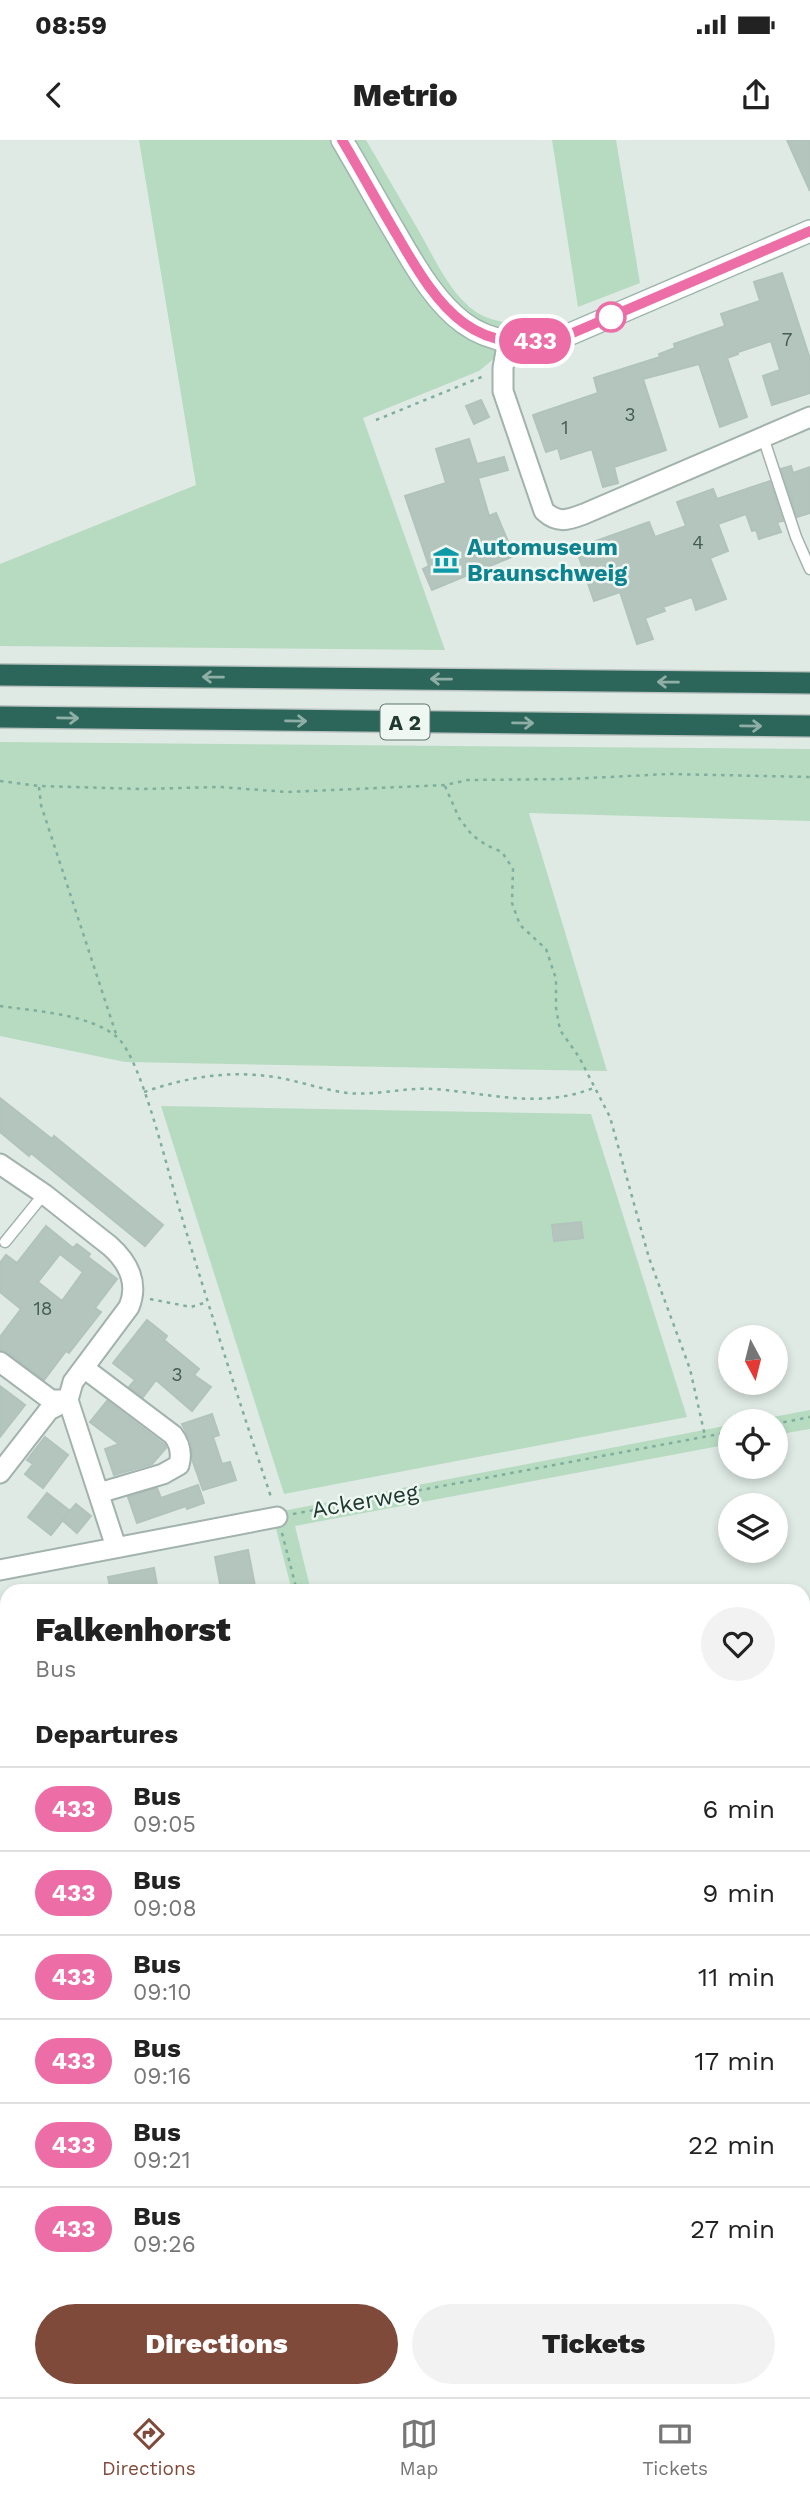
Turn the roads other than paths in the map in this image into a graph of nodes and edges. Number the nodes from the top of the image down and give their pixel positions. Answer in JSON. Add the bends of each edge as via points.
{"nodes":[{"id":1,"x":342,"y":140,"type":"edge"},
{"id":2,"x":810,"y":231,"type":"edge"},
{"id":3,"x":508,"y":340,"type":"junction"},
{"id":4,"x":810,"y":417,"type":"edge"},
{"id":5,"x":763,"y":437,"type":"junction"},
{"id":6,"x":810,"y":569,"type":"edge"},
{"id":7,"x":0,"y":675,"type":"edge"},
{"id":8,"x":810,"y":683,"type":"edge"},
{"id":9,"x":0,"y":717,"type":"edge"},
{"id":10,"x":810,"y":726,"type":"edge"},
{"id":11,"x":0,"y":1164,"type":"edge"},
{"id":12,"x":44,"y":1194,"type":"junction"},
{"id":13,"x":5,"y":1242,"type":"dead end"},
{"id":14,"x":0,"y":1362,"type":"edge"},
{"id":15,"x":84,"y":1368,"type":"junction"},
{"id":16,"x":68,"y":1400,"type":"junction"},
{"id":17,"x":0,"y":1473,"type":"edge"},
{"id":18,"x":99,"y":1493,"type":"junction"},
{"id":19,"x":277,"y":1517,"type":"road end"},
{"id":20,"x":116,"y":1548,"type":"junction"},
{"id":21,"x":0,"y":1570,"type":"edge"}],
"edges":[{"from":1,"to":3,"type":"street","via":[[439,300],[470,328]]},
{"from":2,"to":3,"type":"street","via":[[568,335],[542,341]]},
{"from":3,"to":5,"type":"street","via":[[503,368],[505,401],[544,511],[552,519],[563,521],[584,514]]},
{"from":4,"to":5,"type":"street"},
{"from":5,"to":6,"type":"lane"},
{"from":8,"to":7,"type":"highway","number":"A 2","one_way":true},
{"from":9,"to":10,"type":"highway","number":"A 2","one_way":true},
{"from":11,"to":12,"type":"street"},
{"from":12,"to":13,"type":"lane"},
{"from":12,"to":15,"type":"street","via":[[120,1255],[130,1271],[132,1298]]},
{"from":14,"to":16,"type":"street","via":[[51,1400]]},
{"from":15,"to":16,"type":"street","via":[[73,1382]]},
{"from":15,"to":18,"type":"street","via":[[173,1435],[180,1448],[179,1465],[173,1469]]},
{"from":16,"to":17,"type":"street","via":[[49,1410]]},
{"from":16,"to":18,"type":"street"},
{"from":18,"to":20,"type":"street"},
{"from":19,"to":20,"type":"street"},
{"from":20,"to":21,"type":"street"}]}
